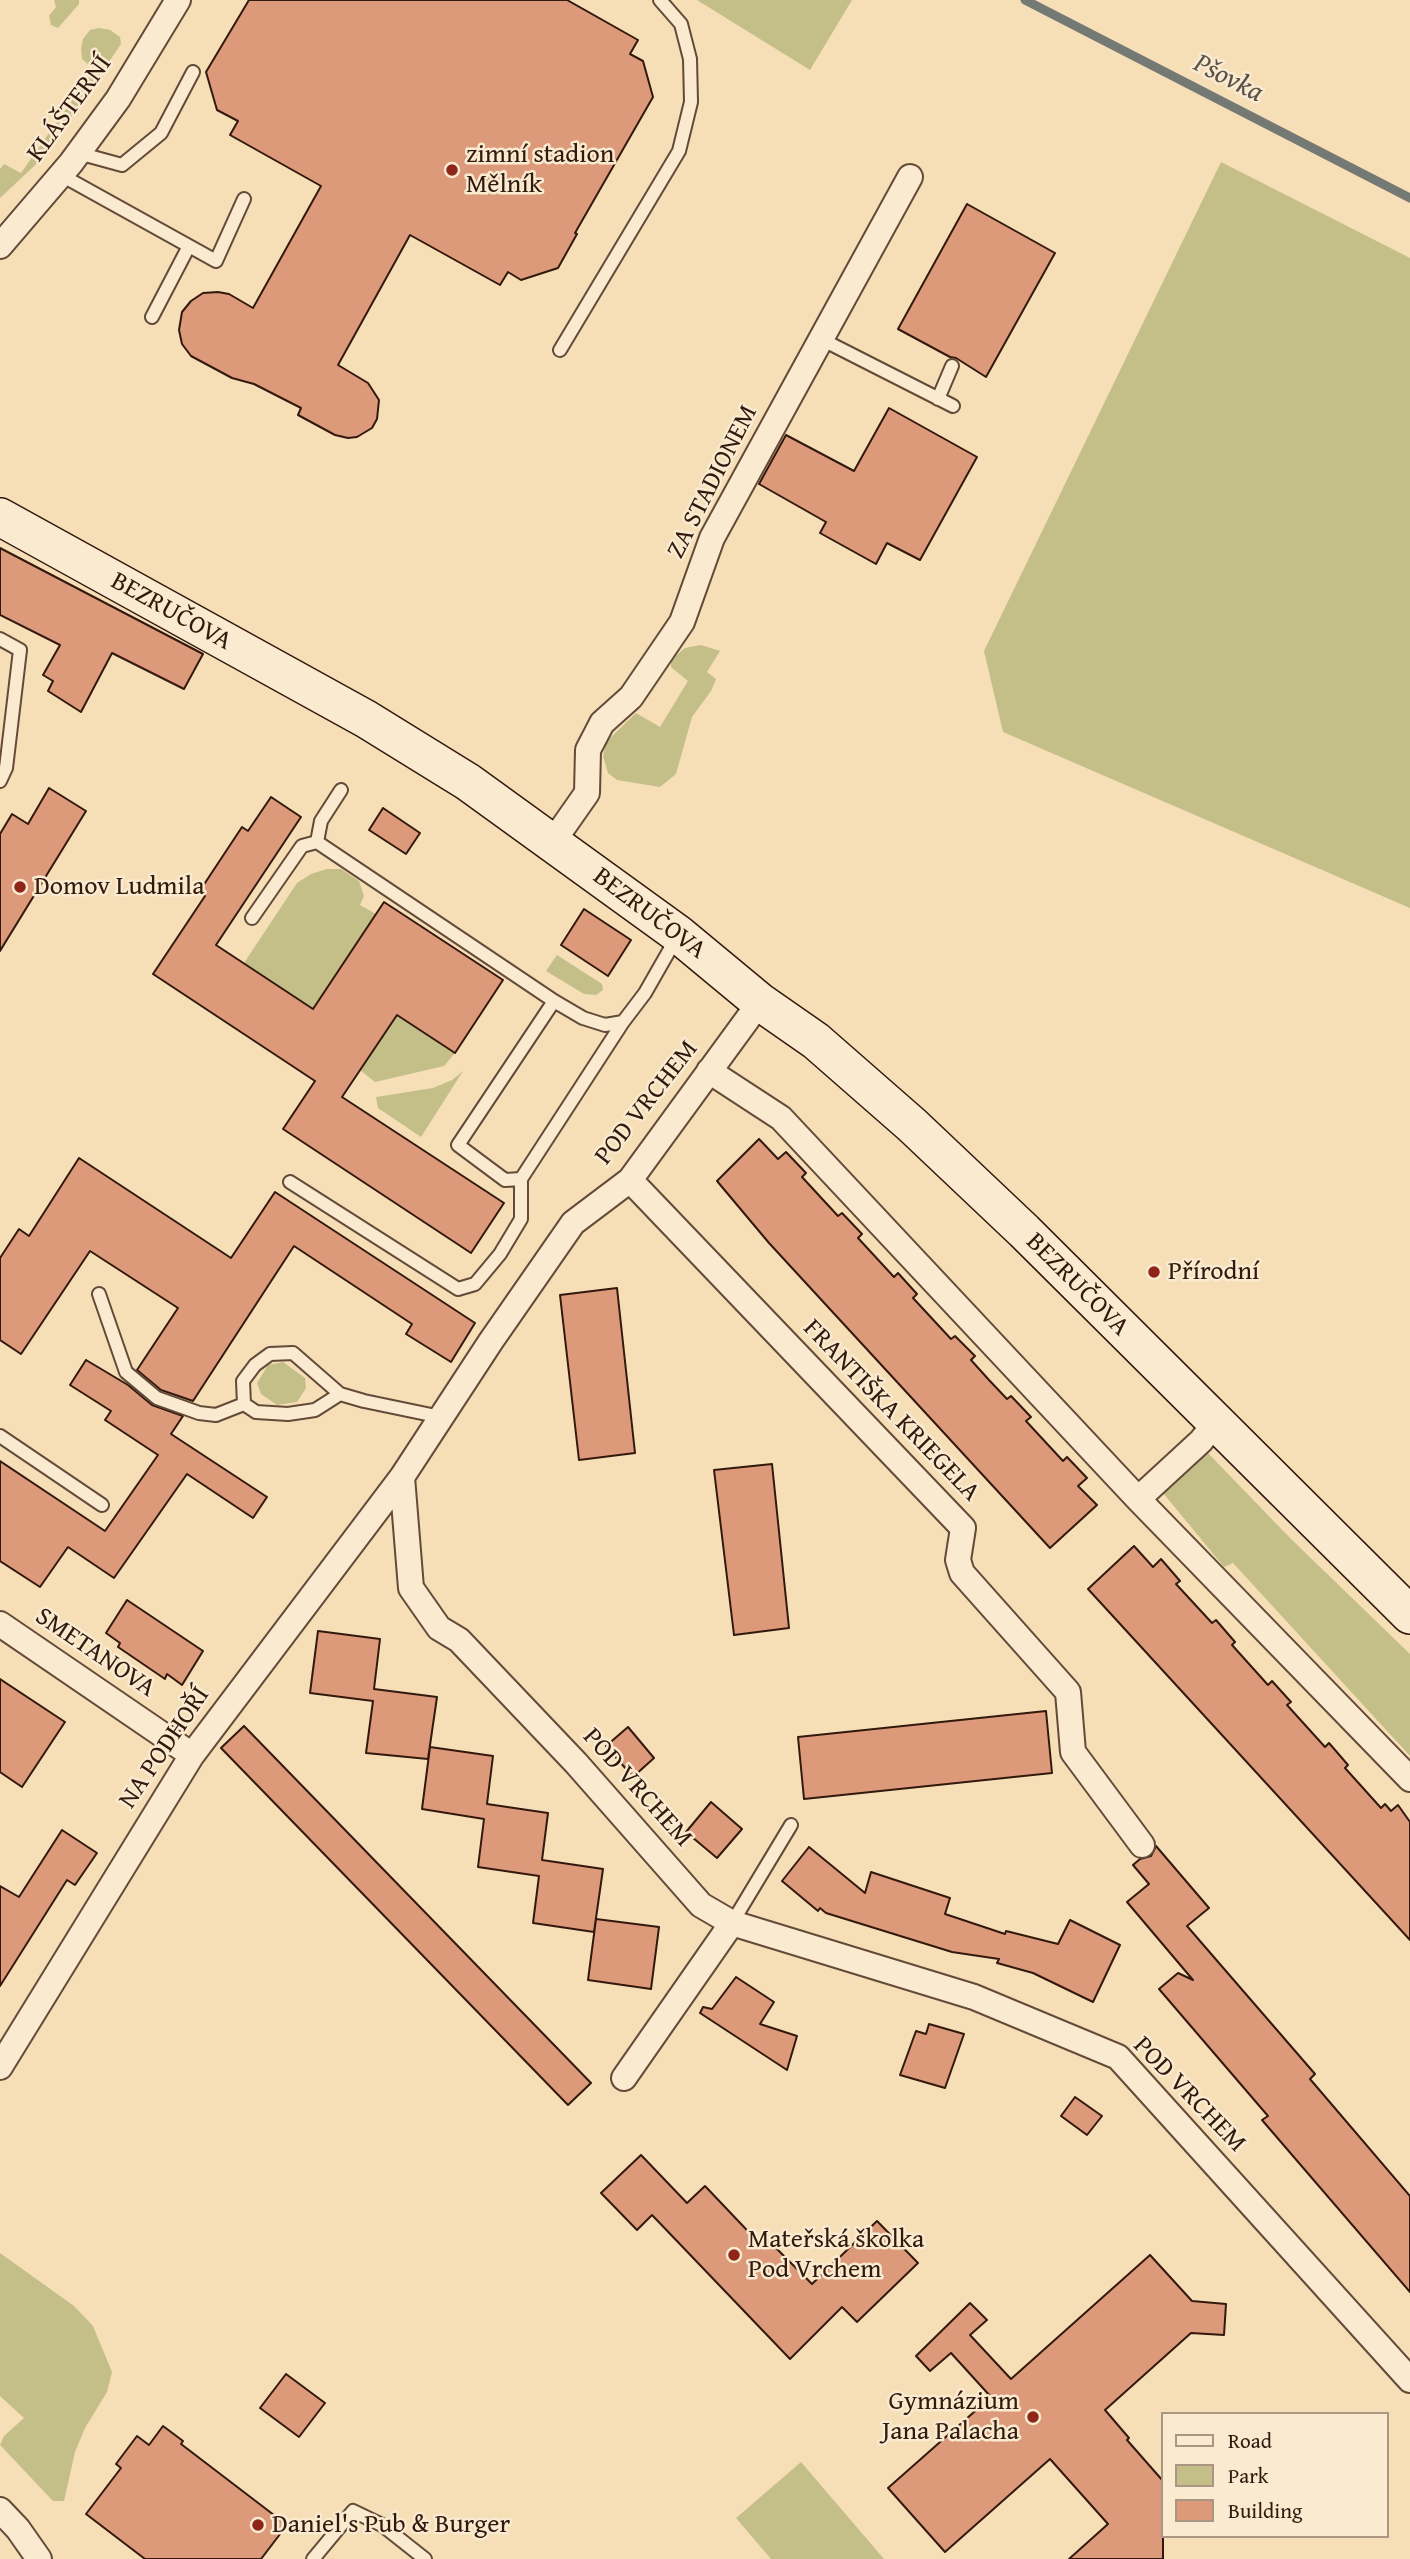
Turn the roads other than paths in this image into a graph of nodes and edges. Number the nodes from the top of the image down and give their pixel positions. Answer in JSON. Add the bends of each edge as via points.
{"nodes":[{"id":1,"x":178,"y":0,"type":"edge"},
{"id":2,"x":660,"y":0,"type":"edge"},
{"id":3,"x":193,"y":72,"type":"dead end"},
{"id":4,"x":78,"y":153,"type":"junction"},
{"id":5,"x":61,"y":175,"type":"junction"},
{"id":6,"x":910,"y":177,"type":"dead end"},
{"id":7,"x":244,"y":199,"type":"dead end"},
{"id":8,"x":0,"y":246,"type":"edge"},
{"id":9,"x":189,"y":246,"type":"junction"},
{"id":10,"x":152,"y":317,"type":"dead end"},
{"id":11,"x":821,"y":339,"type":"junction"},
{"id":12,"x":560,"y":350,"type":"dead end"},
{"id":13,"x":952,"y":366,"type":"dead end"},
{"id":14,"x":938,"y":399,"type":"junction"},
{"id":15,"x":953,"y":406,"type":"dead end"},
{"id":16,"x":0,"y":517,"type":"edge"},
{"id":17,"x":0,"y":639,"type":"edge"},
{"id":18,"x":0,"y":782,"type":"edge"},
{"id":19,"x":341,"y":790,"type":"dead end"},
{"id":20,"x":317,"y":842,"type":"junction"},
{"id":21,"x":552,"y":843,"type":"junction"},
{"id":22,"x":252,"y":918,"type":"dead end"},
{"id":23,"x":678,"y":934,"type":"junction"},
{"id":24,"x":554,"y":1001,"type":"junction"},
{"id":25,"x":760,"y":1002,"type":"junction"},
{"id":26,"x":623,"y":1022,"type":"junction"},
{"id":27,"x":709,"y":1071,"type":"junction"},
{"id":28,"x":521,"y":1179,"type":"junction"},
{"id":29,"x":630,"y":1180,"type":"junction"},
{"id":30,"x":290,"y":1182,"type":"dead end"},
{"id":31,"x":99,"y":1294,"type":"dead end"},
{"id":32,"x":340,"y":1394,"type":"junction"},
{"id":33,"x":244,"y":1404,"type":"junction"},
{"id":34,"x":441,"y":1417,"type":"junction"},
{"id":35,"x":1215,"y":1423,"type":"junction"},
{"id":36,"x":0,"y":1436,"type":"edge"},
{"id":37,"x":402,"y":1477,"type":"junction"},
{"id":38,"x":1138,"y":1499,"type":"junction"},
{"id":39,"x":102,"y":1506,"type":"dead end"},
{"id":40,"x":1410,"y":1615,"type":"edge"},
{"id":41,"x":0,"y":1624,"type":"edge"},
{"id":42,"x":192,"y":1755,"type":"junction"},
{"id":43,"x":1410,"y":1780,"type":"edge"},
{"id":44,"x":791,"y":1825,"type":"dead end"},
{"id":45,"x":1142,"y":1845,"type":"dead end"},
{"id":46,"x":732,"y":1923,"type":"junction"},
{"id":47,"x":0,"y":2067,"type":"edge"},
{"id":48,"x":624,"y":2078,"type":"dead end"},
{"id":49,"x":1410,"y":2380,"type":"edge"},
{"id":50,"x":0,"y":2510,"type":"edge"},
{"id":51,"x":39,"y":2559,"type":"edge"},
{"id":52,"x":313,"y":2559,"type":"edge"},
{"id":53,"x":425,"y":2559,"type":"edge"}],
"edges":[{"from":1,"to":4,"type":"street","name":"KLÁŠTERNÍ","via":[[118,99]]},
{"from":2,"to":12,"type":"lane","via":[[681,24],[690,59],[691,102],[679,150]]},
{"from":3,"to":4,"type":"lane","via":[[161,133],[122,165]]},
{"from":4,"to":5,"type":"street","name":"KLÁŠTERNÍ"},
{"from":5,"to":8,"type":"street","name":"KLÁŠTERNÍ"},
{"from":5,"to":9,"type":"lane"},
{"from":6,"to":11,"type":"street","name":"ZA STADIONEM"},
{"from":7,"to":9,"type":"lane","via":[[216,261]]},
{"from":9,"to":10,"type":"lane"},
{"from":11,"to":14,"type":"lane"},
{"from":11,"to":21,"type":"street","name":"ZA STADIONEM","via":[[712,538],[682,622],[631,696],[602,723],[588,750],[587,793]]},
{"from":13,"to":14,"type":"lane"},
{"from":14,"to":15,"type":"lane"},
{"from":16,"to":21,"type":"street","name":"BEZRUČOVA","via":[[366,719],[468,782]]},
{"from":17,"to":18,"type":"lane","via":[[20,650],[6,768]]},
{"from":19,"to":20,"type":"lane","via":[[321,821]]},
{"from":20,"to":22,"type":"lane","via":[[302,846]]},
{"from":20,"to":24,"type":"lane"},
{"from":21,"to":23,"type":"street","name":"BEZRUČOVA"},
{"from":23,"to":25,"type":"street","name":"BEZRUČOVA"},
{"from":23,"to":26,"type":"lane"},
{"from":24,"to":26,"type":"lane","via":[[605,1025]]},
{"from":24,"to":28,"type":"lane","via":[[458,1145],[505,1180]]},
{"from":25,"to":27,"type":"street","name":"POD VRCHEM"},
{"from":25,"to":35,"type":"street","name":"BEZRUČOVA","via":[[816,1041],[912,1125]]},
{"from":26,"to":28,"type":"lane"},
{"from":27,"to":29,"type":"street","name":"POD VRCHEM"},
{"from":27,"to":38,"type":"street","via":[[781,1118]]},
{"from":28,"to":30,"type":"lane","via":[[521,1219],[475,1284],[458,1289]]},
{"from":29,"to":34,"type":"street","name":"POD VRCHEM","via":[[573,1223]]},
{"from":29,"to":45,"type":"street","name":"FRANTIŠKA KRIEGELA","via":[[962,1528],[961,1573],[1068,1692],[1073,1752]]},
{"from":31,"to":33,"type":"lane","via":[[126,1372],[157,1398],[216,1415]]},
{"from":32,"to":33,"type":"lane","via":[[315,1410],[288,1414],[256,1412]]},
{"from":32,"to":33,"type":"lane","via":[[293,1353],[270,1354],[243,1381]]},
{"from":32,"to":34,"type":"lane"},
{"from":34,"to":37,"type":"street","name":"POD VRCHEM"},
{"from":35,"to":38,"type":"street"},
{"from":35,"to":40,"type":"street","name":"BEZRUČOVA"},
{"from":36,"to":39,"type":"lane"},
{"from":37,"to":42,"type":"street","name":"NA PODHOŘÍ"},
{"from":37,"to":46,"type":"street","name":"POD VRCHEM","via":[[411,1588],[439,1628],[459,1640],[522,1706],[701,1905]]},
{"from":38,"to":43,"type":"street"},
{"from":41,"to":42,"type":"street","name":"SMETANOVA"},
{"from":42,"to":47,"type":"street","name":"NA PODHOŘÍ"},
{"from":44,"to":46,"type":"lane"},
{"from":46,"to":48,"type":"street"},
{"from":46,"to":49,"type":"street","name":"POD VRCHEM","via":[[974,1997],[1118,2057]]},
{"from":50,"to":51,"type":"street"},
{"from":52,"to":53,"type":"lane","via":[[353,2511],[382,2525]]}]}
